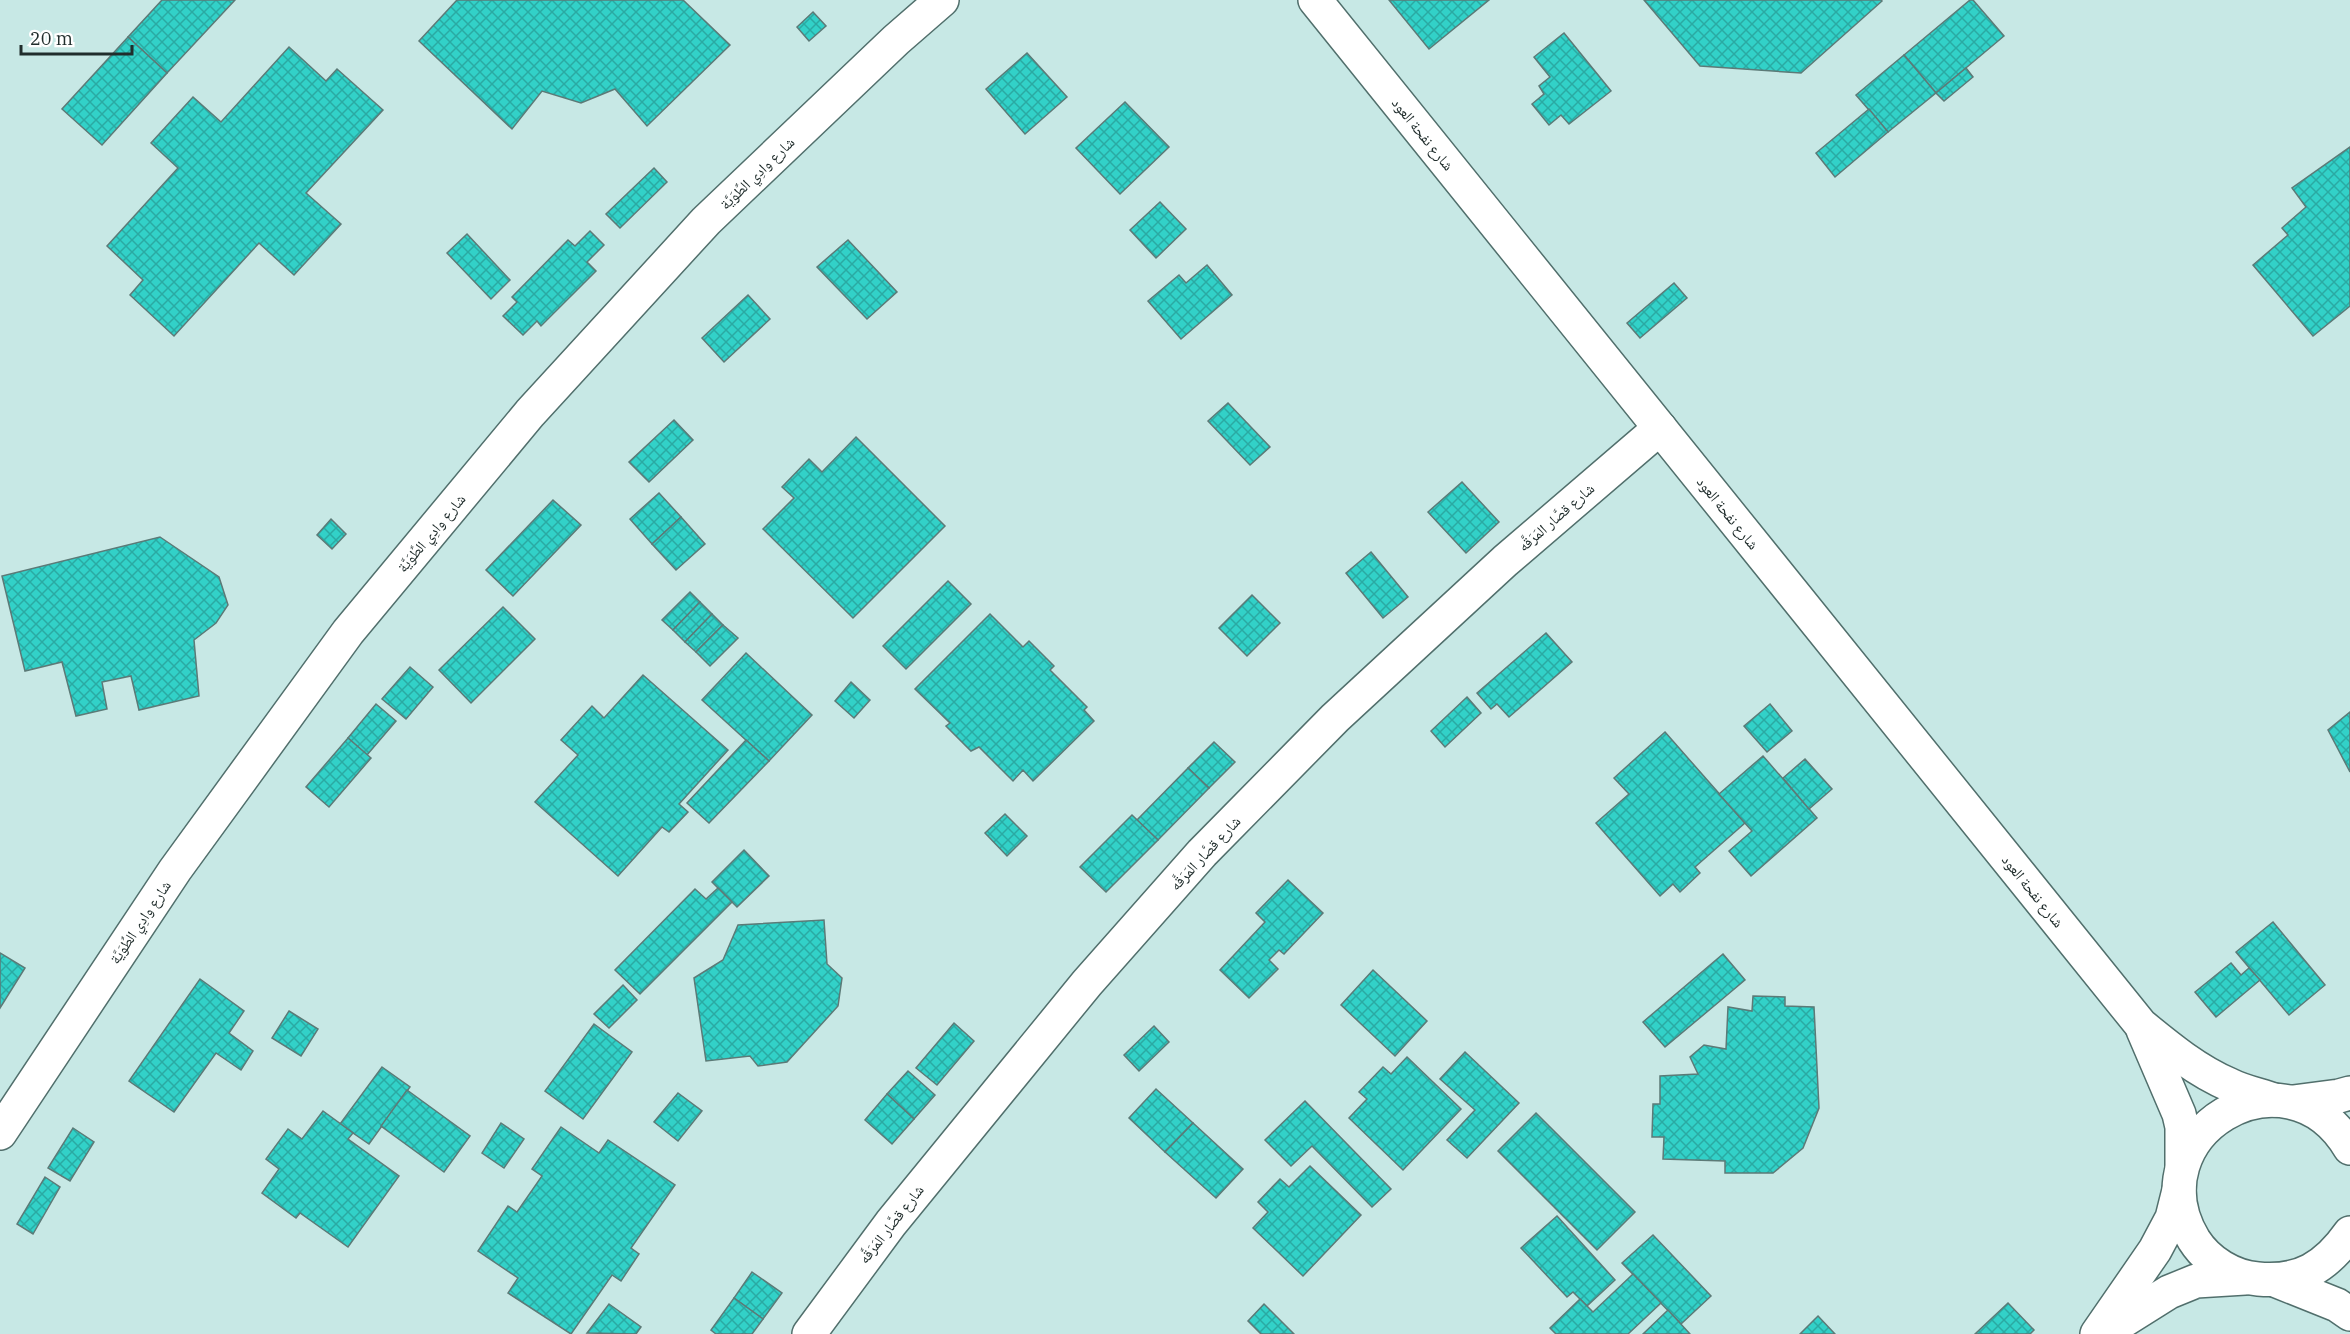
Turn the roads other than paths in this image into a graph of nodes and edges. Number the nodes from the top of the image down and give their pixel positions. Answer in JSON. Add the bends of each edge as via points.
{"nodes":[{"id":1,"x":942,"y":0,"type":"edge"},
{"id":2,"x":1315,"y":0,"type":"edge"},
{"id":3,"x":1659,"y":428,"type":"junction"},
{"id":4,"x":2142,"y":1025,"type":"junction"},
{"id":5,"x":2350,"y":1093,"type":"edge"},
{"id":6,"x":2283,"y":1101,"type":"junction"},
{"id":7,"x":0,"y":1133,"type":"edge"},
{"id":8,"x":2350,"y":1148,"type":"edge"},
{"id":9,"x":2181,"y":1179,"type":"junction"},
{"id":10,"x":2350,"y":1233,"type":"edge"},
{"id":11,"x":2261,"y":1279,"type":"junction"},
{"id":12,"x":2350,"y":1314,"type":"edge"},
{"id":13,"x":809,"y":1334,"type":"edge"},
{"id":14,"x":2097,"y":1334,"type":"edge"},
{"id":15,"x":2103,"y":1334,"type":"edge"}],
"edges":[{"from":1,"to":7,"type":"street","name":"شارع وادِي الطِّوَيَّة","via":[[706,222],[522,422],[348,632],[175,870]]},
{"from":2,"to":3,"type":"street","name":"شارع نفحة العود"},
{"from":3,"to":4,"type":"street","name":"شارع نفحة العود"},
{"from":3,"to":13,"type":"street","name":"شارع قصَّار المَرَقَّه","via":[[1505,561],[1335,718],[1202,853],[1064,1011],[891,1223]]},
{"from":4,"to":6,"type":"street","name":"شارع نفحة العود","via":[[2206,1073],[2231,1086]]},
{"from":4,"to":9,"type":"street","name":"شارع نفحة العود","via":[[2179,1114]]},
{"from":5,"to":6,"type":"street"},
{"from":6,"to":8,"type":"street","name":"شارع نفحة العود","via":[[2310,1109],[2327,1120]]},
{"from":6,"to":9,"type":"street","via":[[2255,1101],[2230,1109],[2208,1125],[2191,1146]]},
{"from":9,"to":11,"type":"street","via":[[2186,1222],[2198,1246],[2228,1270]]},
{"from":9,"to":14,"type":"street","via":[[2172,1218],[2155,1250]]},
{"from":10,"to":11,"type":"street","via":[[2320,1266],[2299,1276]]},
{"from":11,"to":12,"type":"street","via":[[2337,1305]]},
{"from":11,"to":15,"type":"street","via":[[2196,1281],[2169,1292]]}]}
